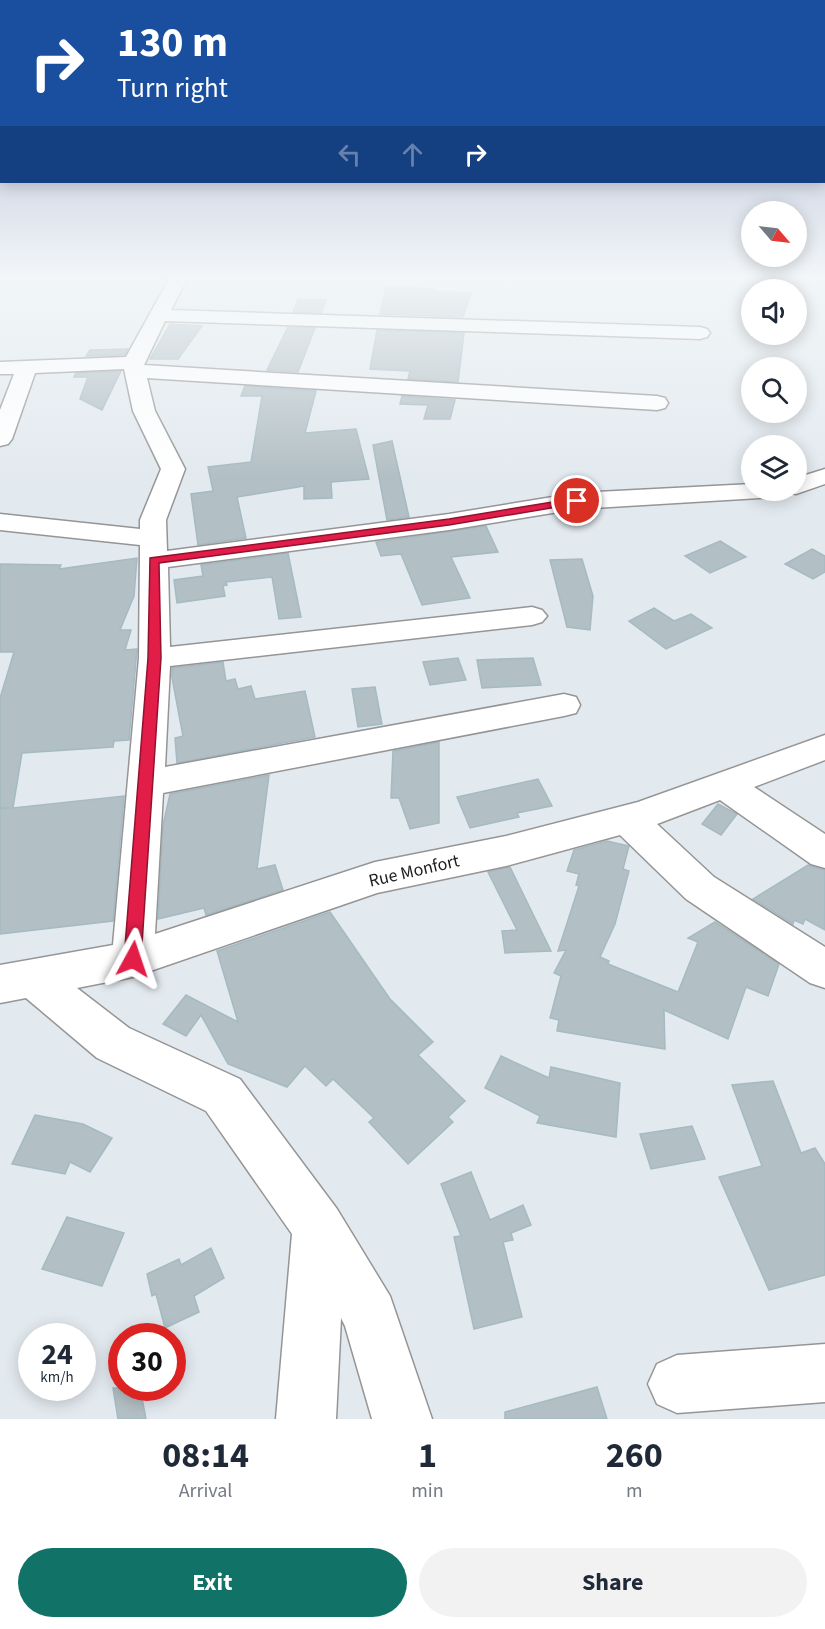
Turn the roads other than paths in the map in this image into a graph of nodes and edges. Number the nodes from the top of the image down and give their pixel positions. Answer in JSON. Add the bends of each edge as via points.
{"nodes":[{"id":1,"x":145,"y":344,"type":"edge"},
{"id":2,"x":27,"y":367,"type":"junction"},
{"id":3,"x":134,"y":367,"type":"junction"},
{"id":4,"x":0,"y":368,"type":"edge"},
{"id":5,"x":657,"y":403,"type":"dead end"},
{"id":6,"x":0,"y":439,"type":"edge"},
{"id":7,"x":825,"y":476,"type":"edge"},
{"id":8,"x":807,"y":483,"type":"edge"},
{"id":9,"x":741,"y":492,"type":"edge"},
{"id":10,"x":0,"y":522,"type":"edge"},
{"id":11,"x":153,"y":549,"type":"junction"},
{"id":12,"x":532,"y":616,"type":"dead end"},
{"id":13,"x":154,"y":658,"type":"junction"},
{"id":14,"x":564,"y":705,"type":"dead end"},
{"id":15,"x":825,"y":747,"type":"edge"},
{"id":16,"x":147,"y":783,"type":"junction"},
{"id":17,"x":725,"y":786,"type":"junction"},
{"id":18,"x":627,"y":819,"type":"junction"},
{"id":19,"x":825,"y":853,"type":"edge"},
{"id":20,"x":133,"y":959,"type":"junction"},
{"id":21,"x":825,"y":970,"type":"edge"},
{"id":22,"x":17,"y":982,"type":"edge"},
{"id":23,"x":319,"y":1227,"type":"junction"},
{"id":24,"x":825,"y":1373,"type":"edge"},
{"id":25,"x":677,"y":1384,"type":"dead end"},
{"id":26,"x":306,"y":1419,"type":"edge"},
{"id":27,"x":402,"y":1419,"type":"edge"}],
"edges":[{"from":1,"to":3,"type":"street"},
{"from":2,"to":3,"type":"street"},
{"from":2,"to":4,"type":"street"},
{"from":2,"to":6,"type":"street"},
{"from":3,"to":5,"type":"street"},
{"from":3,"to":11,"type":"street","via":[[144,411],[173,469],[153,520]]},
{"from":7,"to":8,"type":"street"},
{"from":9,"to":11,"type":"street","via":[[577,501],[449,522]]},
{"from":10,"to":11,"type":"street"},
{"from":11,"to":13,"type":"street"},
{"from":12,"to":13,"type":"street"},
{"from":13,"to":16,"type":"street"},
{"from":14,"to":16,"type":"street"},
{"from":15,"to":17,"type":"street","name":"Rue Monfort"},
{"from":16,"to":20,"type":"street"},
{"from":17,"to":18,"type":"street","name":"Rue Monfort"},
{"from":17,"to":19,"type":"street"},
{"from":18,"to":20,"type":"street","name":"Rue Monfort","via":[[506,851],[375,878]]},
{"from":18,"to":21,"type":"street","via":[[700,888]]},
{"from":20,"to":22,"type":"street","name":"Rue Monfort"},
{"from":22,"to":23,"type":"street","via":[[113,1044],[223,1095]]},
{"from":23,"to":26,"type":"street"},
{"from":23,"to":27,"type":"street","via":[[370,1316]]},
{"from":24,"to":25,"type":"street"}]}
